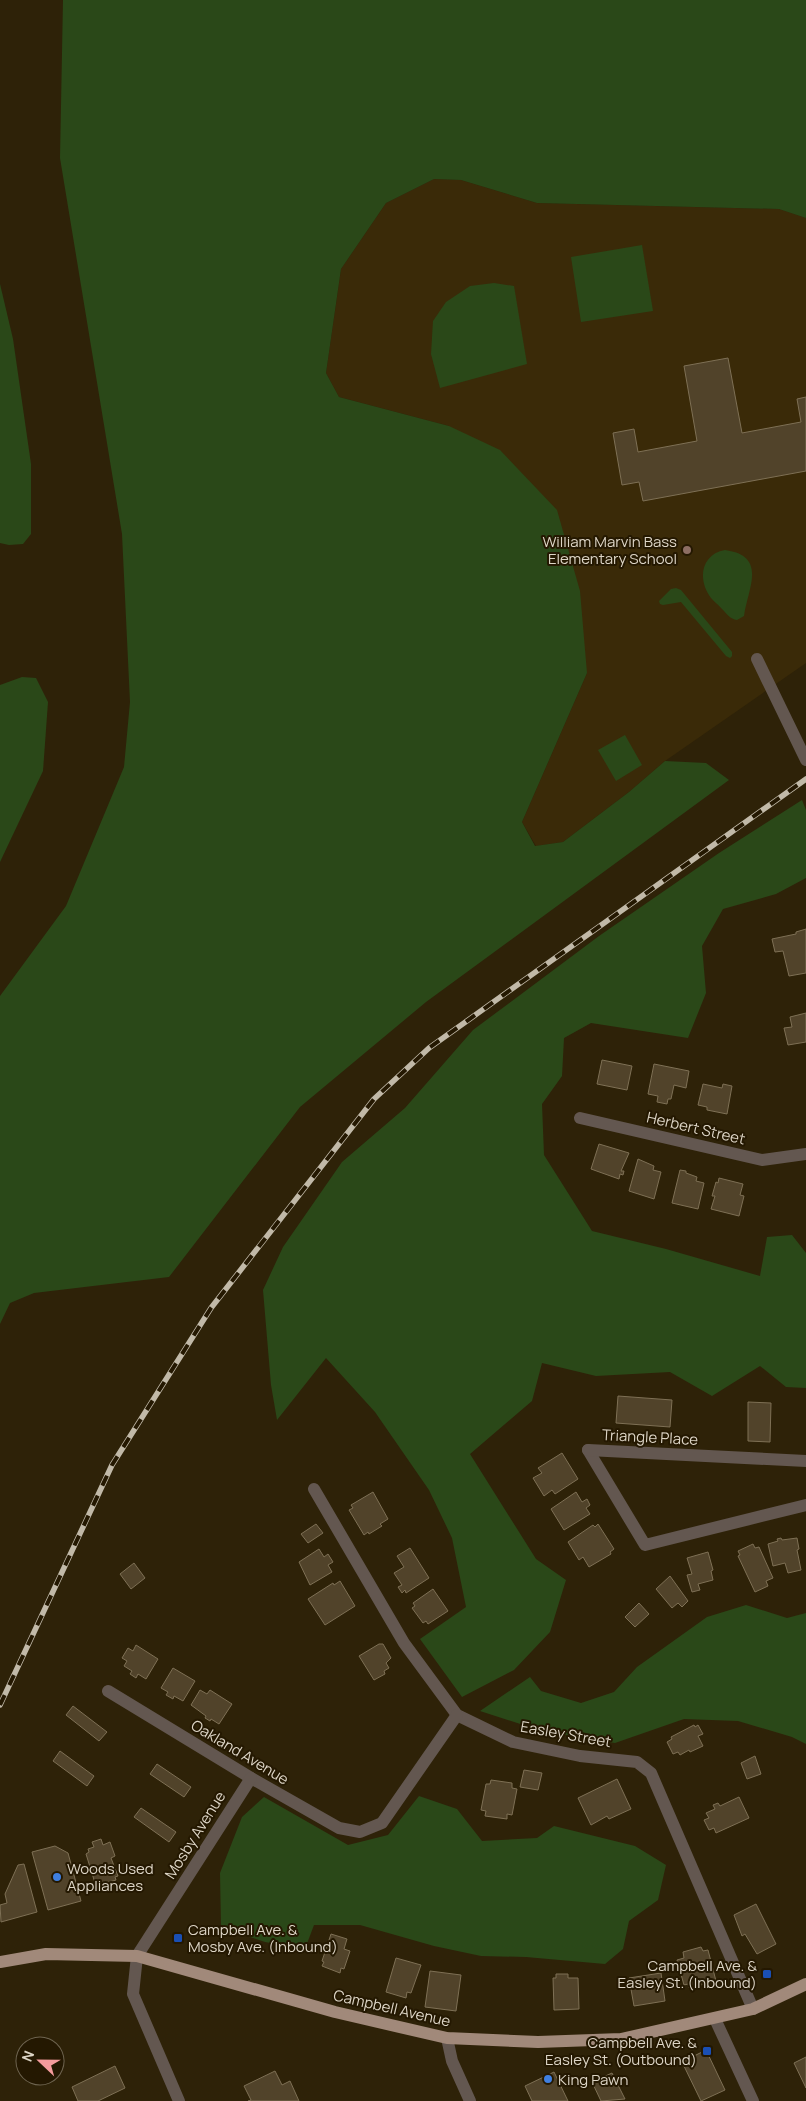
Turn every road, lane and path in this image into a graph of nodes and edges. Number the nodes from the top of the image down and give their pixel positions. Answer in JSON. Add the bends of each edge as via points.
{"nodes":[{"id":1,"x":757,"y":660,"type":"dead end"},
{"id":2,"x":806,"y":760,"type":"edge"},
{"id":3,"x":580,"y":1118,"type":"dead end"},
{"id":4,"x":806,"y":1154,"type":"edge"},
{"id":5,"x":806,"y":1461,"type":"edge"},
{"id":6,"x":314,"y":1489,"type":"dead end"},
{"id":7,"x":806,"y":1505,"type":"edge"},
{"id":8,"x":108,"y":1691,"type":"dead end"},
{"id":9,"x":457,"y":1715,"type":"junction"},
{"id":10,"x":250,"y":1778,"type":"junction"},
{"id":11,"x":137,"y":1956,"type":"junction"},
{"id":12,"x":0,"y":1962,"type":"edge"},
{"id":13,"x":806,"y":1984,"type":"edge"},
{"id":14,"x":753,"y":2009,"type":"junction"},
{"id":15,"x":715,"y":2019,"type":"junction"},
{"id":16,"x":447,"y":2038,"type":"junction"},
{"id":17,"x":179,"y":2101,"type":"edge"},
{"id":18,"x":470,"y":2101,"type":"edge"},
{"id":19,"x":753,"y":2101,"type":"edge"}],
"edges":[{"from":1,"to":2,"type":"street"},
{"from":3,"to":4,"type":"street","name":"Herbert Street","via":[[762,1160]]},
{"from":5,"to":7,"type":"street","name":"Triangle Place","via":[[588,1450],[645,1545]]},
{"from":6,"to":9,"type":"street","name":"Easley Street","via":[[404,1642]]},
{"from":8,"to":10,"type":"street","name":"Oakland Avenue"},
{"from":9,"to":10,"type":"street","name":"Oakland Avenue","via":[[382,1823],[360,1832],[339,1828]]},
{"from":9,"to":14,"type":"street","name":"Easley Street","via":[[513,1742],[580,1756],[637,1762],[651,1774]]},
{"from":10,"to":11,"type":"street","name":"Mosby Avenue"},
{"from":11,"to":12,"type":"main road","name":"Campbell Avenue","via":[[46,1954]]},
{"from":11,"to":16,"type":"main road","name":"Campbell Avenue","via":[[335,2012]]},
{"from":11,"to":17,"type":"street","name":"Mosby Avenue","via":[[133,1994]]},
{"from":13,"to":14,"type":"main road","name":"Campbell Avenue"},
{"from":14,"to":15,"type":"main road","name":"Campbell Avenue"},
{"from":15,"to":16,"type":"main road","name":"Campbell Avenue","via":[[621,2040],[538,2042]]},
{"from":15,"to":19,"type":"street"},
{"from":16,"to":18,"type":"street","via":[[452,2062]]}]}
